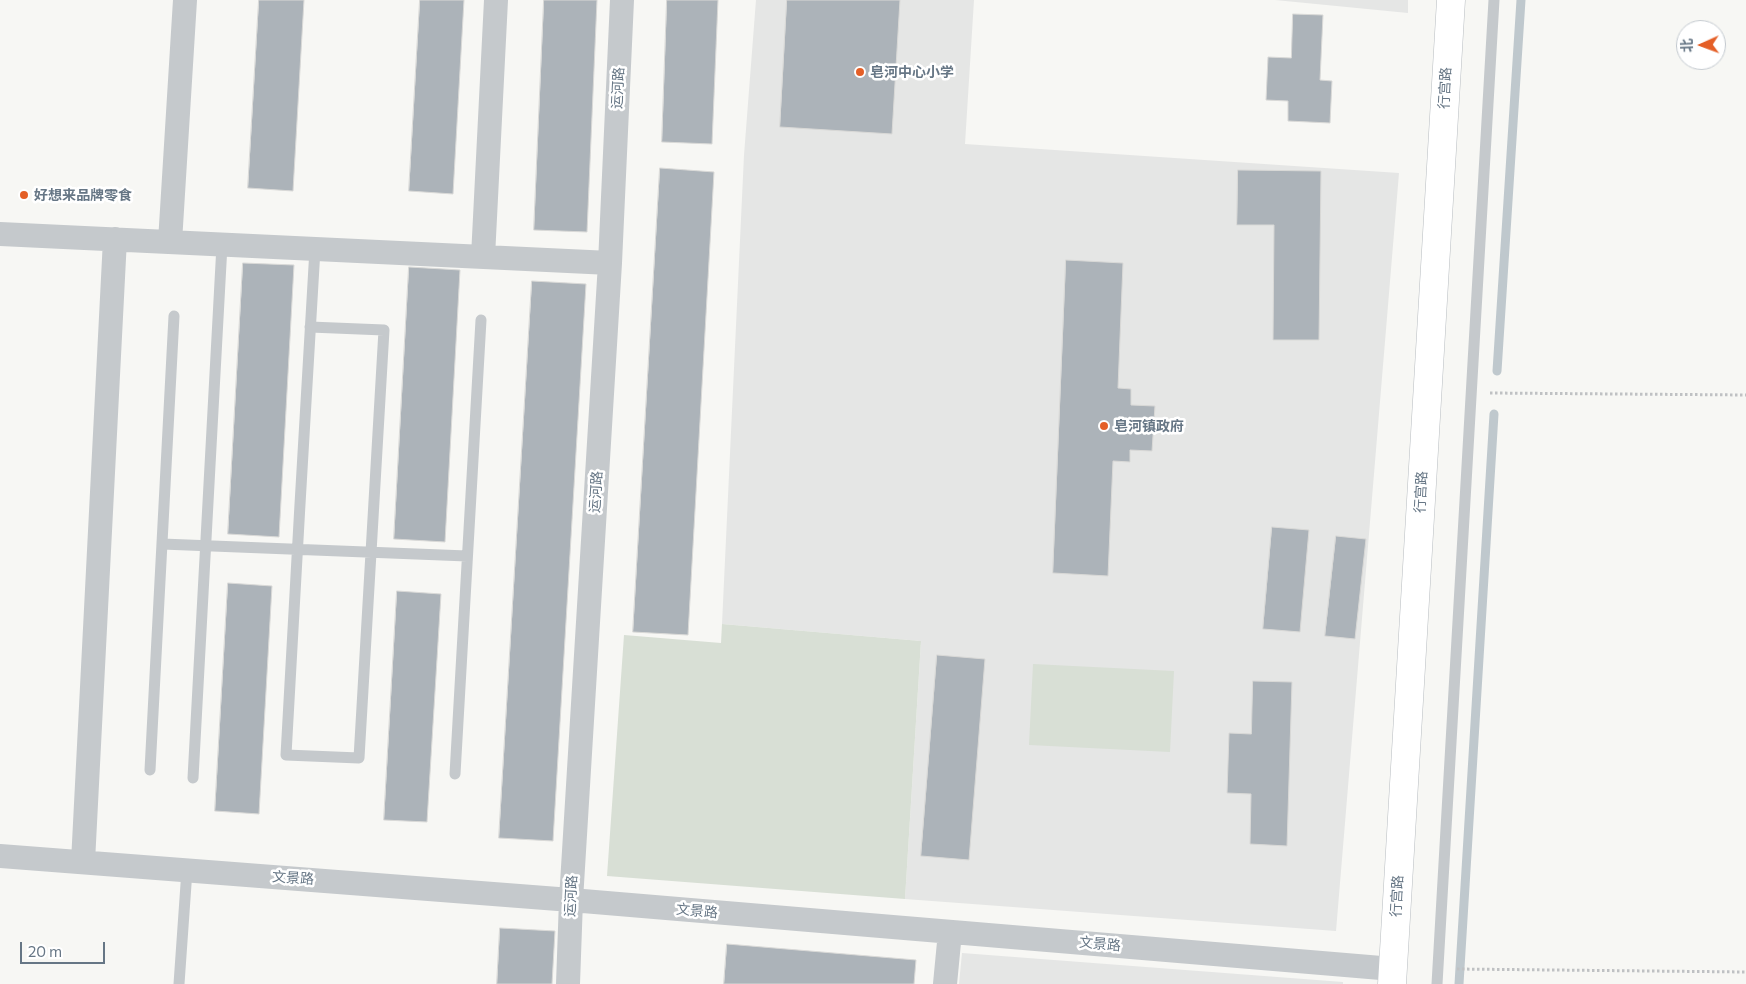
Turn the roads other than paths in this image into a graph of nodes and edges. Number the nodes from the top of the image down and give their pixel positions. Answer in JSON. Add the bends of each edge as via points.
{"nodes":[{"id":1,"x":185,"y":0,"type":"edge"},
{"id":2,"x":496,"y":0,"type":"edge"},
{"id":3,"x":622,"y":0,"type":"edge"},
{"id":4,"x":1451,"y":0,"type":"edge"},
{"id":5,"x":1494,"y":0,"type":"edge"},
{"id":6,"x":0,"y":234,"type":"edge"},
{"id":7,"x":114,"y":239,"type":"junction"},
{"id":8,"x":170,"y":242,"type":"junction"},
{"id":9,"x":222,"y":244,"type":"junction"},
{"id":10,"x":315,"y":249,"type":"junction"},
{"id":11,"x":483,"y":257,"type":"junction"},
{"id":12,"x":610,"y":263,"type":"junction"},
{"id":13,"x":174,"y":316,"type":"dead end"},
{"id":14,"x":481,"y":320,"type":"dead end"},
{"id":15,"x":310,"y":327,"type":"junction"},
{"id":16,"x":162,"y":544,"type":"junction"},
{"id":17,"x":206,"y":546,"type":"junction"},
{"id":18,"x":297,"y":549,"type":"junction"},
{"id":19,"x":371,"y":552,"type":"junction"},
{"id":20,"x":467,"y":556,"type":"junction"},
{"id":21,"x":150,"y":770,"type":"dead end"},
{"id":22,"x":456,"y":774,"type":"dead end"},
{"id":23,"x":193,"y":778,"type":"dead end"},
{"id":24,"x":0,"y":856,"type":"edge"},
{"id":25,"x":83,"y":862,"type":"junction"},
{"id":26,"x":187,"y":870,"type":"junction"},
{"id":27,"x":571,"y":900,"type":"junction"},
{"id":28,"x":950,"y":932,"type":"junction"},
{"id":29,"x":1392,"y":976,"type":"edge"},
{"id":30,"x":179,"y":984,"type":"edge"},
{"id":31,"x":568,"y":984,"type":"edge"},
{"id":32,"x":945,"y":984,"type":"edge"},
{"id":33,"x":1437,"y":984,"type":"edge"}],
"edges":[{"from":1,"to":8,"type":"street"},
{"from":2,"to":11,"type":"street"},
{"from":3,"to":12,"type":"street","name":"运河路"},
{"from":4,"to":29,"type":"main road","name":"行宫路"},
{"from":5,"to":33,"type":"lane"},
{"from":6,"to":7,"type":"street"},
{"from":7,"to":8,"type":"street"},
{"from":7,"to":25,"type":"street"},
{"from":8,"to":9,"type":"street"},
{"from":9,"to":10,"type":"street"},
{"from":9,"to":17,"type":"lane"},
{"from":10,"to":11,"type":"street"},
{"from":10,"to":15,"type":"lane"},
{"from":11,"to":12,"type":"street"},
{"from":12,"to":27,"type":"street","name":"运河路"},
{"from":13,"to":16,"type":"lane"},
{"from":14,"to":20,"type":"lane"},
{"from":15,"to":18,"type":"lane"},
{"from":15,"to":19,"type":"lane","via":[[384,330]]},
{"from":16,"to":17,"type":"lane"},
{"from":16,"to":21,"type":"lane"},
{"from":17,"to":18,"type":"lane"},
{"from":17,"to":23,"type":"lane"},
{"from":18,"to":19,"type":"lane"},
{"from":18,"to":19,"type":"lane","via":[[286,755],[359,758]]},
{"from":19,"to":20,"type":"lane"},
{"from":20,"to":22,"type":"lane"},
{"from":24,"to":25,"type":"street","name":"文景路"},
{"from":25,"to":26,"type":"street","name":"文景路"},
{"from":26,"to":27,"type":"street","name":"文景路"},
{"from":26,"to":30,"type":"lane"},
{"from":27,"to":28,"type":"street","name":"文景路"},
{"from":27,"to":31,"type":"street","name":"运河路"},
{"from":28,"to":29,"type":"street","name":"文景路"},
{"from":28,"to":32,"type":"street"}]}
